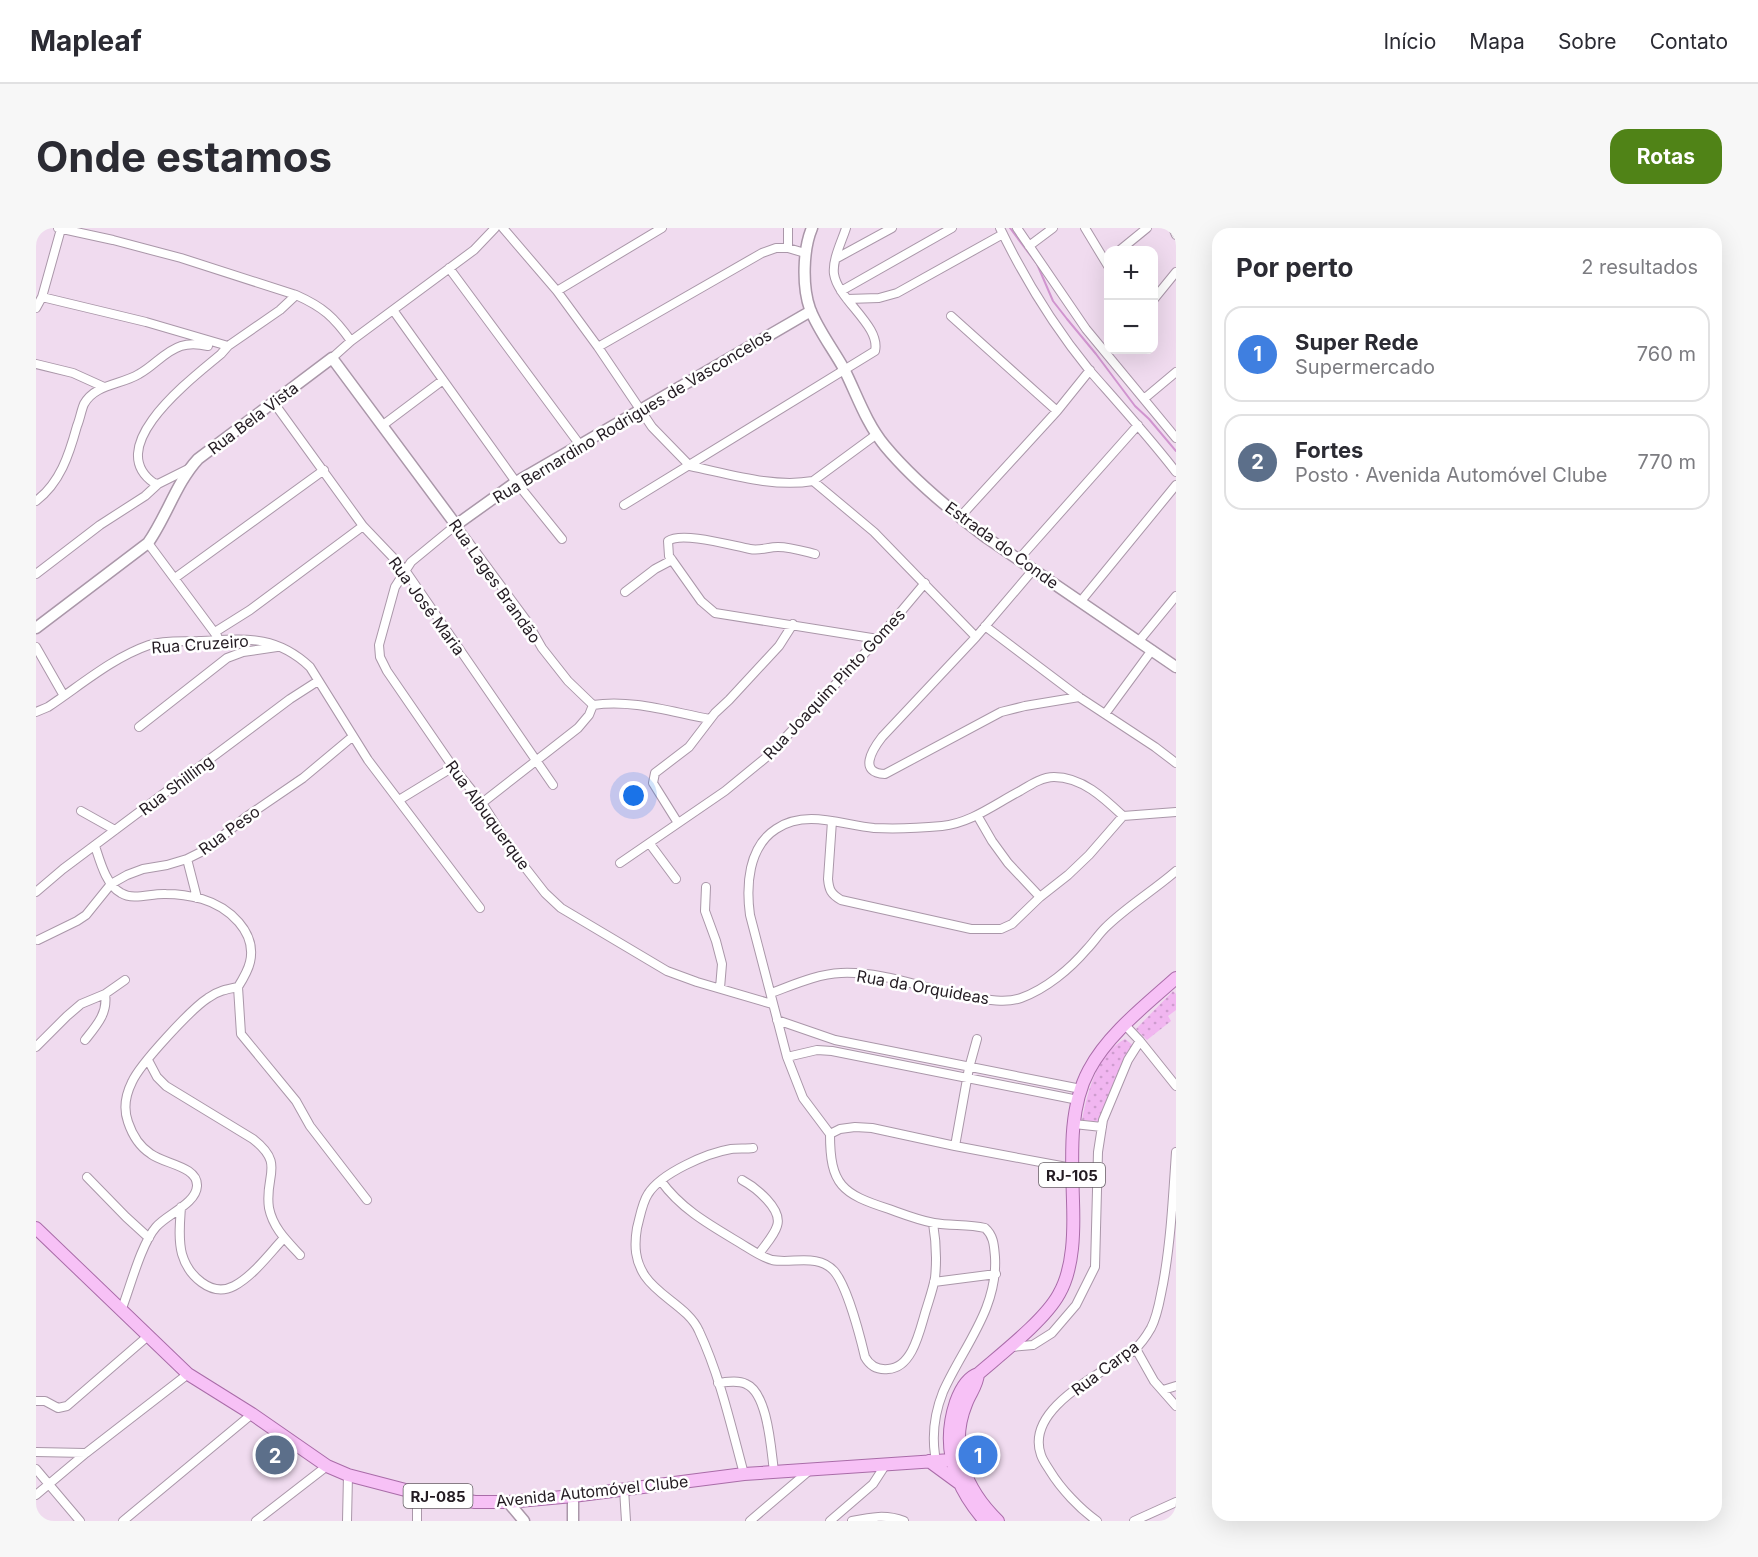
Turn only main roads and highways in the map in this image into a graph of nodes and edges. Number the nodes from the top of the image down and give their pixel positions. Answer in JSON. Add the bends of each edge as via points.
{"nodes":[{"id":1,"x":1176,"y":979,"type":"edge"},
{"id":2,"x":36,"y":1228,"type":"edge"},
{"id":3,"x":954,"y":1438,"type":"junction"},
{"id":4,"x":932,"y":1458,"type":"junction"},
{"id":5,"x":951,"y":1460,"type":"junction"},
{"id":6,"x":962,"y":1478,"type":"junction"},
{"id":7,"x":981,"y":1519,"type":"edge"},
{"id":8,"x":998,"y":1521,"type":"edge"}],
"edges":[{"from":1,"to":3,"type":"main road","number":"RJ-105","via":[[1125,1026],[1089,1070],[1074,1124],[1073,1217],[1066,1278],[1050,1308],[978,1374]]},
{"from":2,"to":4,"type":"main road","name":"Avenida Automóvel Clube","number":"RJ-085","via":[[188,1374],[327,1467],[348,1475],[476,1502],[508,1502],[744,1474]]},
{"from":3,"to":4,"type":"main road"},
{"from":3,"to":5,"type":"main road"},
{"from":3,"to":6,"type":"main road","number":"RJ-105"},
{"from":4,"to":5,"type":"main road","name":"Avenida Automóvel Clube","number":"RJ-085"},
{"from":4,"to":6,"type":"main road"},
{"from":5,"to":6,"type":"main road"},
{"from":6,"to":7,"type":"main road","number":"RJ-105"},
{"from":6,"to":8,"type":"main road","number":"RJ-105"}]}
